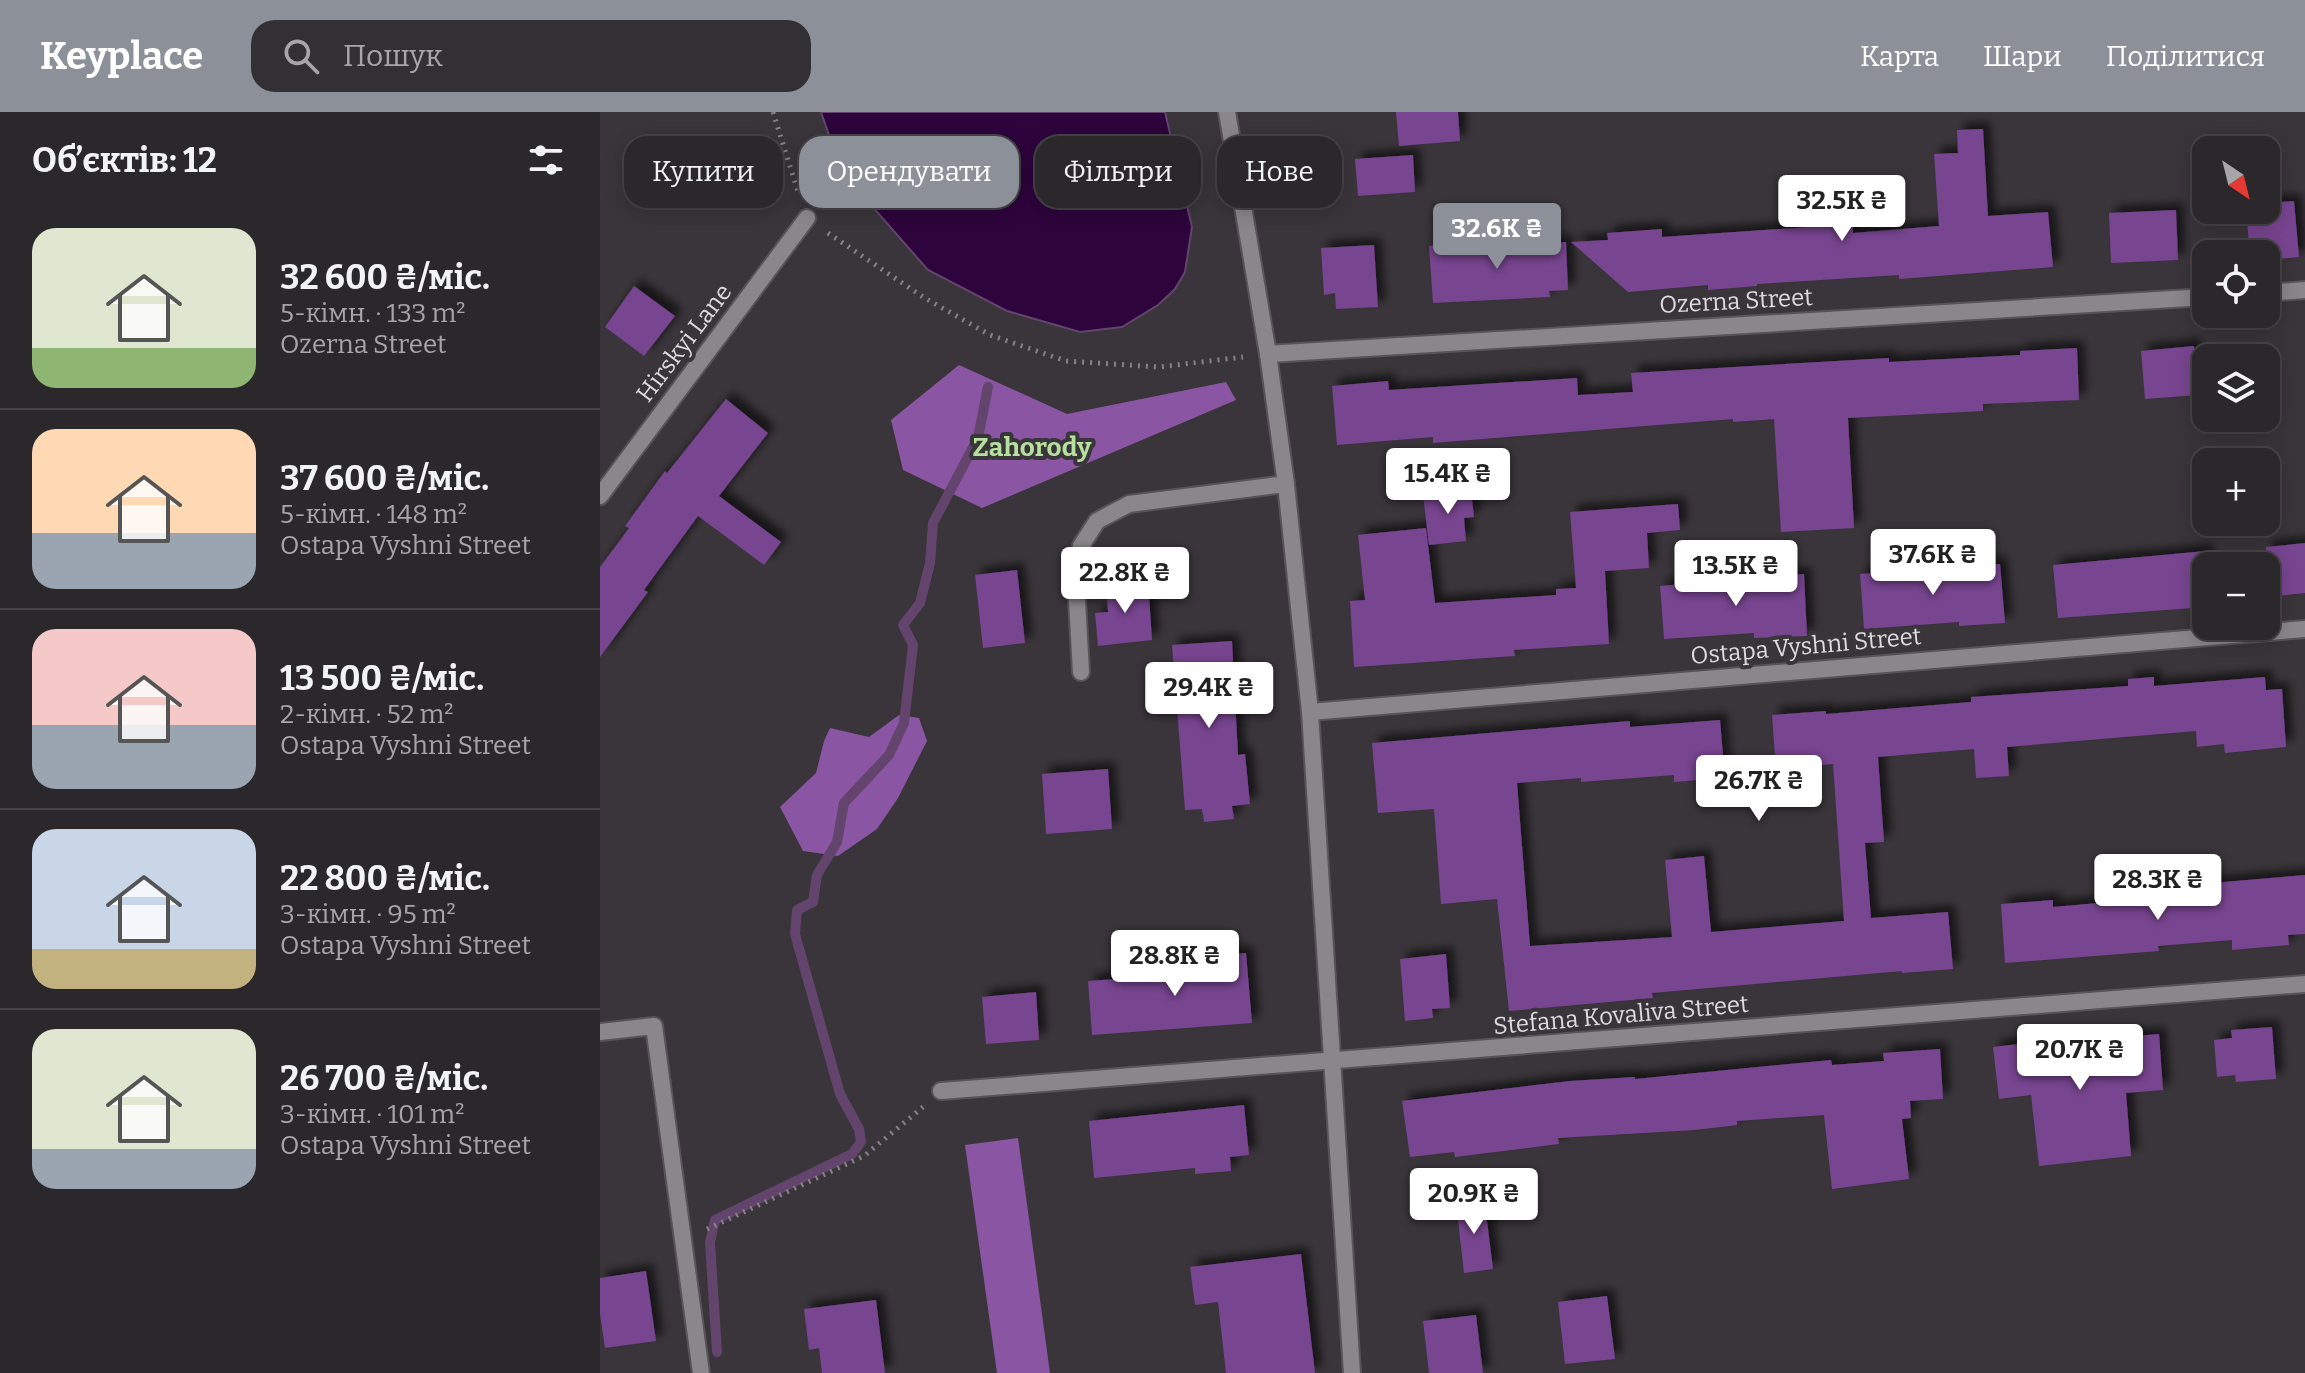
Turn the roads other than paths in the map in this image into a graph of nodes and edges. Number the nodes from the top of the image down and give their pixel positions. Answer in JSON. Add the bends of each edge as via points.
{"nodes":[{"id":1,"x":1227,"y":112,"type":"edge"},
{"id":2,"x":807,"y":218,"type":"road end"},
{"id":3,"x":2305,"y":290,"type":"edge"},
{"id":4,"x":2280,"y":292,"type":"edge"},
{"id":5,"x":2192,"y":298,"type":"edge"},
{"id":6,"x":1268,"y":354,"type":"junction"},
{"id":7,"x":1286,"y":484,"type":"junction"},
{"id":8,"x":600,"y":496,"type":"edge"},
{"id":9,"x":2305,"y":629,"type":"edge"},
{"id":10,"x":1081,"y":672,"type":"dead end"},
{"id":11,"x":1310,"y":712,"type":"junction"},
{"id":12,"x":2305,"y":984,"type":"edge"},
{"id":13,"x":600,"y":1032,"type":"edge"},
{"id":14,"x":1331,"y":1062,"type":"junction"},
{"id":15,"x":941,"y":1091,"type":"road end"},
{"id":16,"x":701,"y":1373,"type":"edge"},
{"id":17,"x":1352,"y":1373,"type":"edge"}],
"edges":[{"from":1,"to":6,"type":"street"},
{"from":2,"to":8,"type":"street","name":"Hirskyi Lane"},
{"from":3,"to":4,"type":"street"},
{"from":5,"to":6,"type":"street","name":"Ozerna Street"},
{"from":6,"to":7,"type":"street"},
{"from":7,"to":10,"type":"street","via":[[1129,504],[1097,521],[1081,546],[1076,583]]},
{"from":7,"to":11,"type":"street"},
{"from":9,"to":11,"type":"street","name":"Ostapa Vyshni Street"},
{"from":11,"to":14,"type":"street"},
{"from":12,"to":14,"type":"street","name":"Stefana Kovaliva Street"},
{"from":13,"to":16,"type":"street","via":[[654,1026]]},
{"from":14,"to":15,"type":"street","name":"Stefana Kovaliva Street"},
{"from":14,"to":17,"type":"street"}]}
